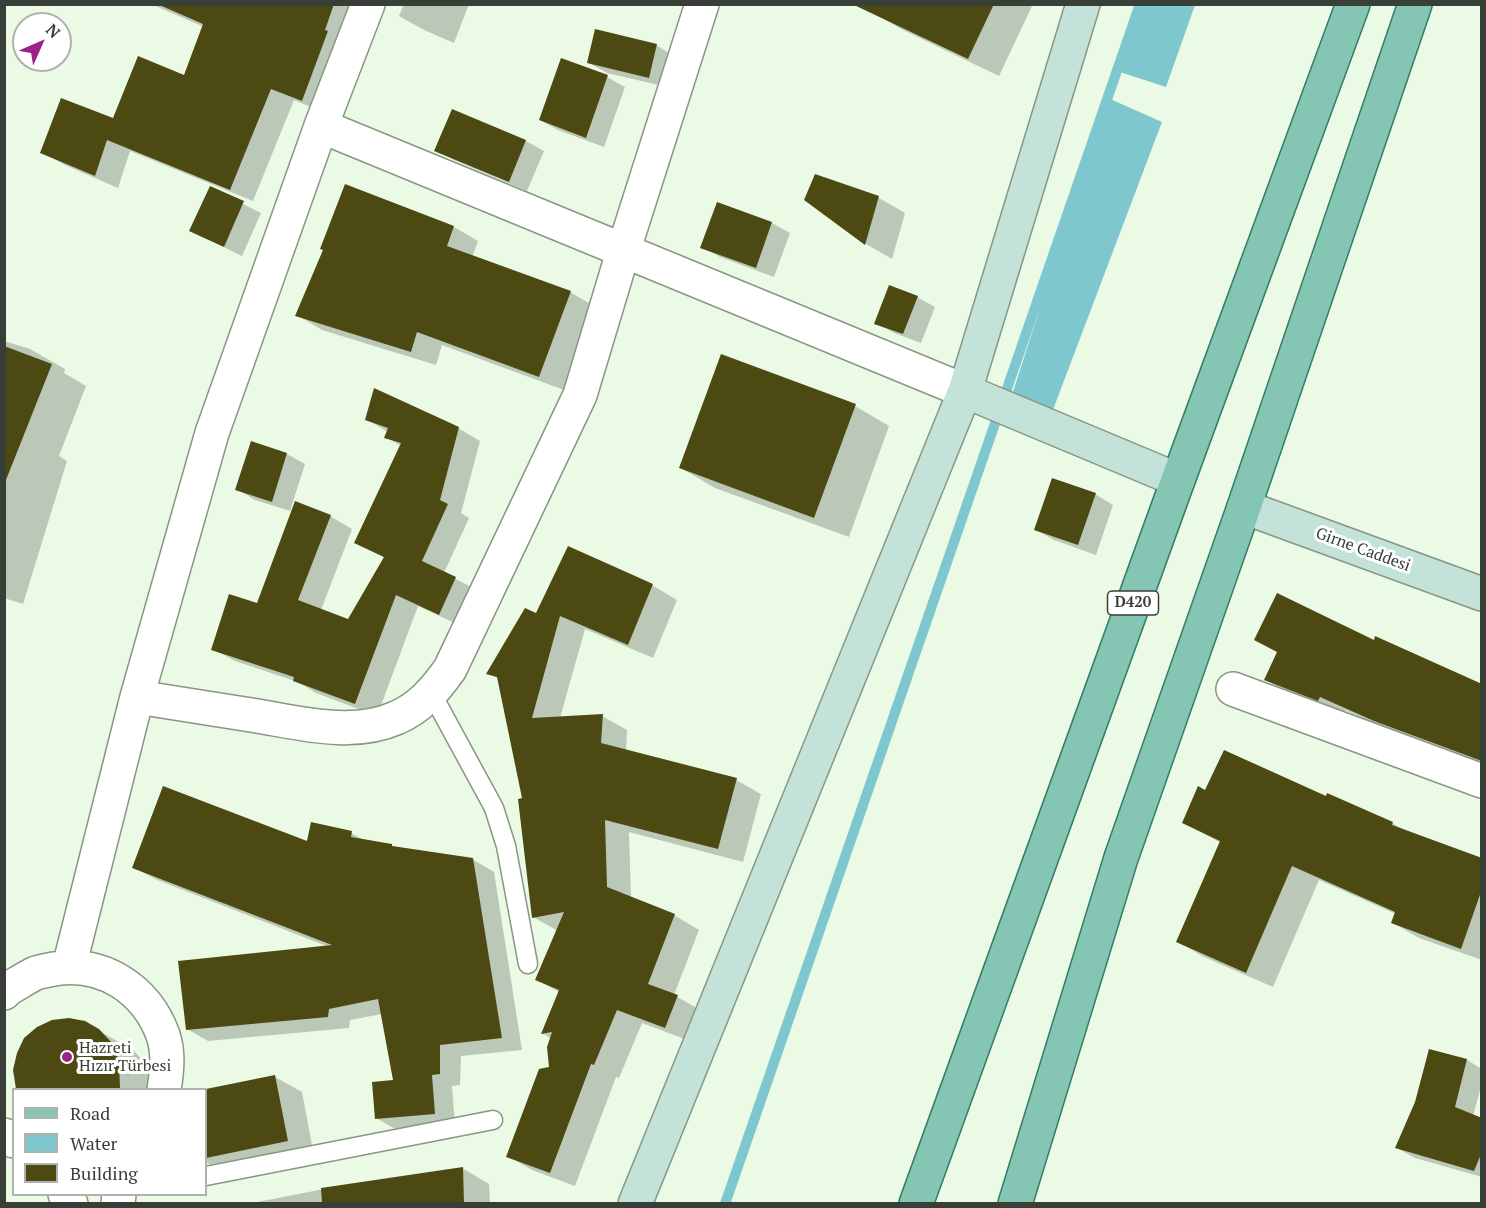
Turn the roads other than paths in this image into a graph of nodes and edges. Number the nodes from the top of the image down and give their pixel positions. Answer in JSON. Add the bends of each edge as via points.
{"nodes":[{"id":1,"x":368,"y":4,"type":"edge"},
{"id":2,"x":702,"y":4,"type":"edge"},
{"id":3,"x":1083,"y":4,"type":"edge"},
{"id":4,"x":1353,"y":4,"type":"edge"},
{"id":5,"x":1415,"y":4,"type":"edge"},
{"id":6,"x":321,"y":126,"type":"junction"},
{"id":7,"x":623,"y":252,"type":"junction"},
{"id":8,"x":965,"y":391,"type":"junction"},
{"id":9,"x":1178,"y":480,"type":"junction"},
{"id":10,"x":1244,"y":507,"type":"junction"},
{"id":11,"x":1482,"y":594,"type":"edge"},
{"id":12,"x":1233,"y":689,"type":"dead end"},
{"id":13,"x":432,"y":694,"type":"junction"},
{"id":14,"x":137,"y":697,"type":"junction"},
{"id":15,"x":1482,"y":781,"type":"edge"},
{"id":16,"x":528,"y":964,"type":"dead end"},
{"id":17,"x":69,"y":967,"type":"junction"},
{"id":18,"x":4,"y":993,"type":"edge"},
{"id":19,"x":164,"y":1088,"type":"edge"},
{"id":20,"x":493,"y":1120,"type":"dead end"},
{"id":21,"x":207,"y":1176,"type":"edge"},
{"id":22,"x":635,"y":1203,"type":"edge"},
{"id":23,"x":916,"y":1203,"type":"edge"},
{"id":24,"x":1015,"y":1203,"type":"edge"}],
"edges":[{"from":1,"to":6,"type":"street"},
{"from":2,"to":7,"type":"street"},
{"from":3,"to":8,"type":"street"},
{"from":4,"to":9,"type":"main road","number":"D420"},
{"from":5,"to":10,"type":"main road"},
{"from":6,"to":7,"type":"street"},
{"from":6,"to":14,"type":"street","via":[[212,433]]},
{"from":7,"to":8,"type":"street"},
{"from":7,"to":13,"type":"street","via":[[580,395],[450,669]]},
{"from":8,"to":9,"type":"street"},
{"from":8,"to":22,"type":"street"},
{"from":9,"to":23,"type":"main road","number":"D420"},
{"from":10,"to":11,"type":"street","name":"Girne Caddesi"},
{"from":10,"to":24,"type":"main road","via":[[1121,858]]},
{"from":12,"to":15,"type":"street"},
{"from":13,"to":14,"type":"street","via":[[395,719],[337,728]]},
{"from":13,"to":16,"type":"lane","via":[[494,808],[506,846]]},
{"from":14,"to":17,"type":"street"},
{"from":17,"to":18,"type":"street","via":[[37,972]]},
{"from":17,"to":19,"type":"street","via":[[100,971],[128,985],[150,1008],[164,1036],[168,1066]]},
{"from":20,"to":21,"type":"lane"}]}
